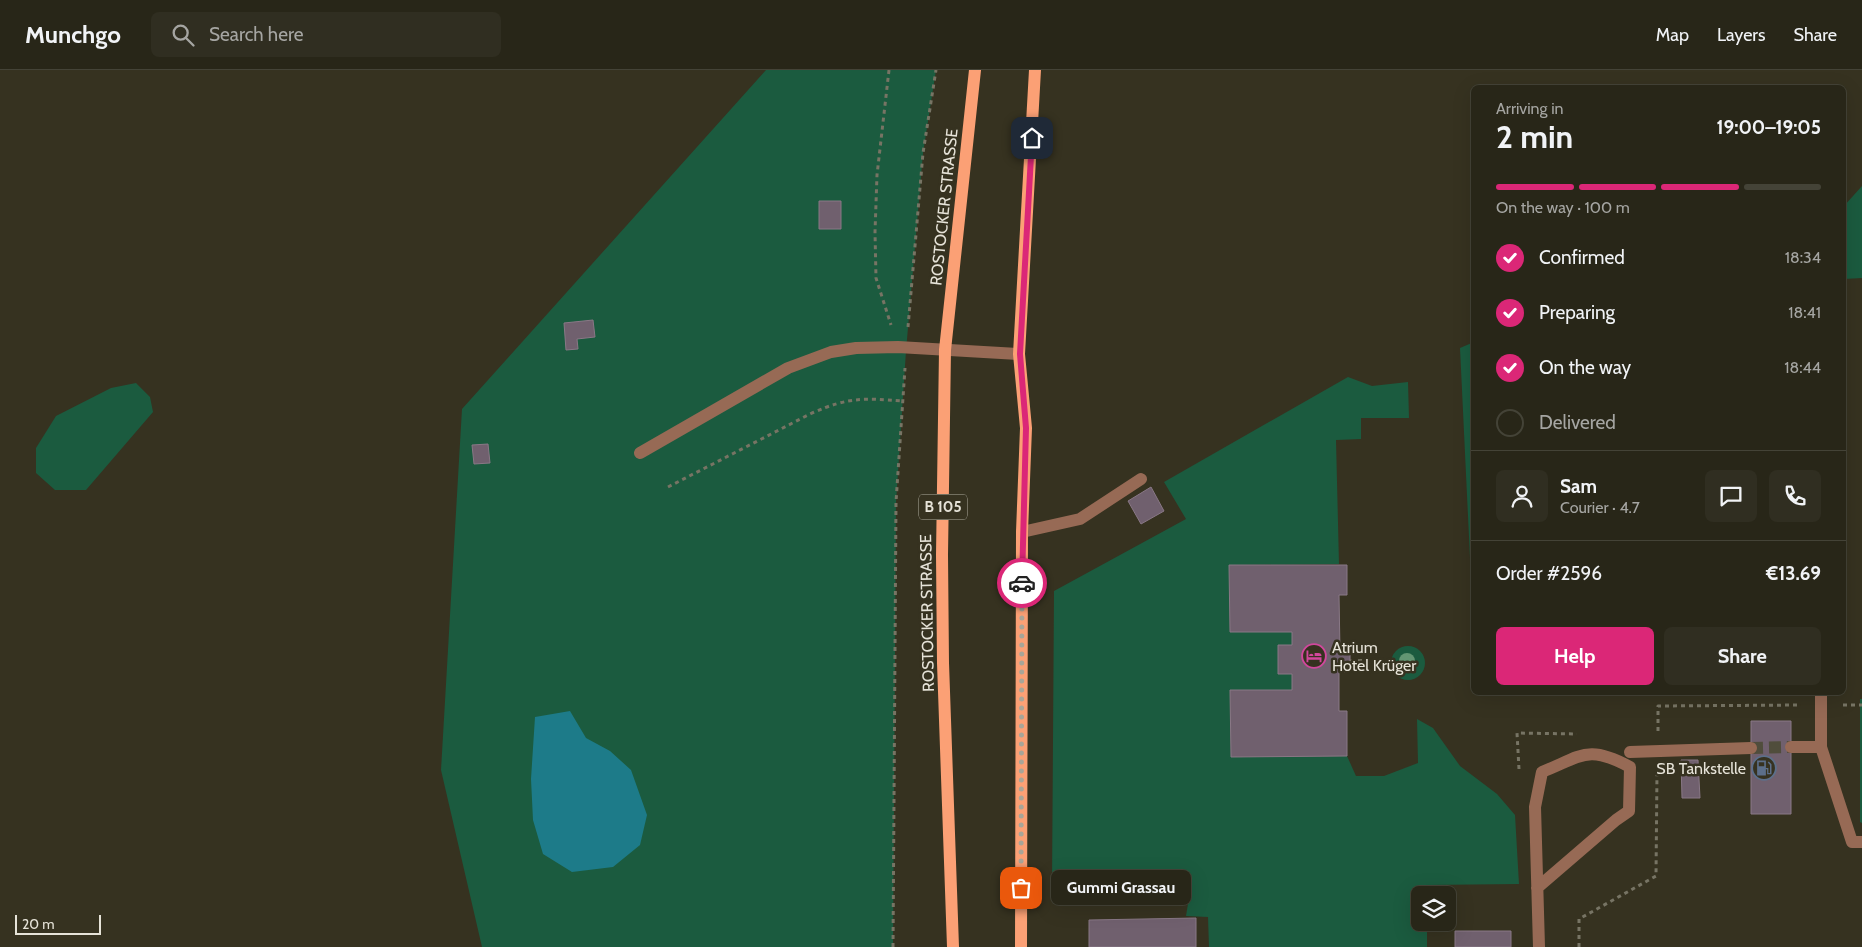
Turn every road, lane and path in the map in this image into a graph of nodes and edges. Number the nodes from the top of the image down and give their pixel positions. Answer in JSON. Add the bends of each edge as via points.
{"nodes":[{"id":1,"x":889,"y":70,"type":"edge"},
{"id":2,"x":936,"y":70,"type":"edge"},
{"id":3,"x":975,"y":70,"type":"edge"},
{"id":4,"x":1036,"y":70,"type":"edge"},
{"id":5,"x":902,"y":348,"type":"junction"},
{"id":6,"x":945,"y":350,"type":"junction"},
{"id":7,"x":1020,"y":354,"type":"junction"},
{"id":8,"x":903,"y":401,"type":"junction"},
{"id":9,"x":640,"y":454,"type":"dead end"},
{"id":10,"x":1141,"y":479,"type":"dead end"},
{"id":11,"x":668,"y":487,"type":"dead end"},
{"id":12,"x":1022,"y":532,"type":"junction"},
{"id":13,"x":1373,"y":660,"type":"dead end"},
{"id":14,"x":1350,"y":661,"type":"dead end"},
{"id":15,"x":1821,"y":699,"type":"edge"},
{"id":16,"x":1862,"y":705,"type":"edge"},
{"id":17,"x":1791,"y":747,"type":"tunnel mouth"},
{"id":18,"x":1821,"y":747,"type":"junction"},
{"id":19,"x":1751,"y":748,"type":"tunnel mouth"},
{"id":20,"x":1657,"y":751,"type":"junction"},
{"id":21,"x":1630,"y":752,"type":"dead end"},
{"id":22,"x":1862,"y":842,"type":"edge"},
{"id":23,"x":1537,"y":888,"type":"junction"},
{"id":24,"x":893,"y":947,"type":"edge"},
{"id":25,"x":953,"y":947,"type":"edge"},
{"id":26,"x":1021,"y":947,"type":"edge"},
{"id":27,"x":1539,"y":947,"type":"edge"},
{"id":28,"x":1579,"y":947,"type":"edge"}],
"edges":[{"from":1,"to":5,"type":"path","via":[[877,175],[876,278],[881,300]]},
{"from":2,"to":5,"type":"path","via":[[923,153]]},
{"from":3,"to":6,"type":"main road","name":"ROSTOCKER STRASSE","number":"B 105"},
{"from":4,"to":7,"type":"main road"},
{"from":5,"to":6,"type":"street"},
{"from":5,"to":8,"type":"path"},
{"from":5,"to":9,"type":"street","via":[[856,348],[814,357],[788,368]]},
{"from":6,"to":7,"type":"street"},
{"from":6,"to":25,"type":"main road","name":"ROSTOCKER STRASSE","number":"B 105","via":[[943,663]]},
{"from":7,"to":12,"type":"main road","via":[[1026,428]]},
{"from":8,"to":11,"type":"path","via":[[868,398],[836,403]]},
{"from":8,"to":24,"type":"path","via":[[896,502]]},
{"from":10,"to":12,"type":"street","via":[[1080,519]]},
{"from":12,"to":26,"type":"main road"},
{"from":13,"to":14,"type":"path"},
{"from":15,"to":16,"type":"path"},
{"from":15,"to":18,"type":"street"},
{"from":15,"to":20,"type":"path","via":[[1658,706]]},
{"from":17,"to":18,"type":"street"},
{"from":18,"to":22,"type":"street","via":[[1852,842]]},
{"from":19,"to":20,"type":"street"},
{"from":20,"to":21,"type":"street"},
{"from":20,"to":28,"type":"path","via":[[1656,876],[1579,919]]},
{"from":23,"to":23,"type":"street","via":[[1630,811],[1630,767],[1604,755],[1588,753],[1542,772],[1535,807]]},
{"from":23,"to":27,"type":"street"}]}
